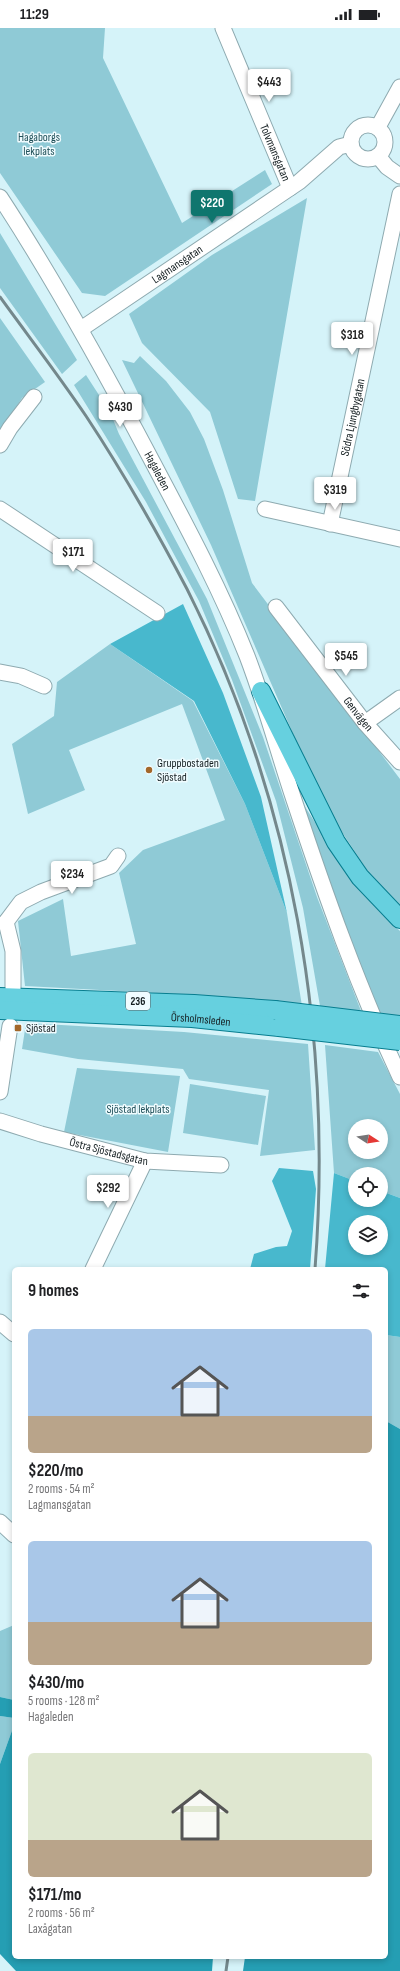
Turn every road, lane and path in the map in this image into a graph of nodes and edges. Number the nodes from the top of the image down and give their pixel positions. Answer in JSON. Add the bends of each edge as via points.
{"nodes":[{"id":1,"x":223,"y":28,"type":"edge"},
{"id":2,"x":400,"y":87,"type":"edge"},
{"id":3,"x":378,"y":127,"type":"junction"},
{"id":4,"x":351,"y":144,"type":"junction"},
{"id":5,"x":378,"y":156,"type":"junction"},
{"id":6,"x":400,"y":176,"type":"edge"},
{"id":7,"x":290,"y":188,"type":"junction"},
{"id":8,"x":400,"y":194,"type":"edge"},
{"id":9,"x":0,"y":197,"type":"edge"},
{"id":10,"x":81,"y":329,"type":"junction"},
{"id":11,"x":34,"y":398,"type":"dead end"},
{"id":12,"x":0,"y":445,"type":"edge"},
{"id":13,"x":0,"y":509,"type":"edge"},
{"id":14,"x":265,"y":509,"type":"dead end"},
{"id":15,"x":330,"y":524,"type":"junction"},
{"id":16,"x":400,"y":539,"type":"edge"},
{"id":17,"x":276,"y":607,"type":"dead end"},
{"id":18,"x":157,"y":613,"type":"dead end"},
{"id":19,"x":0,"y":672,"type":"edge"},
{"id":20,"x":44,"y":686,"type":"dead end"},
{"id":21,"x":260,"y":691,"type":"junction"},
{"id":22,"x":400,"y":698,"type":"edge"},
{"id":23,"x":364,"y":723,"type":"junction"},
{"id":24,"x":400,"y":762,"type":"edge"},
{"id":25,"x":118,"y":856,"type":"dead end"},
{"id":26,"x":400,"y":919,"type":"edge"},
{"id":27,"x":3,"y":921,"type":"edge"},
{"id":28,"x":6,"y":993,"type":"edge"},
{"id":29,"x":0,"y":1010,"type":"edge"},
{"id":30,"x":277,"y":1018,"type":"junction"},
{"id":31,"x":10,"y":1026,"type":"dead end"},
{"id":32,"x":400,"y":1026,"type":"edge"},
{"id":33,"x":400,"y":1041,"type":"edge"},
{"id":34,"x":400,"y":1077,"type":"edge"},
{"id":35,"x":0,"y":1092,"type":"edge"},
{"id":36,"x":0,"y":1121,"type":"edge"},
{"id":37,"x":145,"y":1161,"type":"junction"},
{"id":38,"x":221,"y":1164,"type":"dead end"},
{"id":39,"x":94,"y":1267,"type":"edge"},
{"id":40,"x":0,"y":1322,"type":"edge"},
{"id":41,"x":12,"y":1332,"type":"edge"},
{"id":42,"x":0,"y":1522,"type":"edge"},
{"id":43,"x":12,"y":1533,"type":"edge"}],
"edges":[{"from":1,"to":7,"type":"street","name":"Tolvmansgatan"},
{"from":2,"to":3,"type":"street"},
{"from":3,"to":4,"type":"street","via":[[368,124],[358,128],[352,136]]},
{"from":3,"to":5,"type":"street","via":[[385,141]]},
{"from":4,"to":5,"type":"street","via":[[362,158]]},
{"from":4,"to":7,"type":"street","name":"Lagmansgatan","via":[[339,147]]},
{"from":5,"to":6,"type":"street","via":[[386,167]]},
{"from":7,"to":10,"type":"street","name":"Lagmansgatan"},
{"from":8,"to":15,"type":"street","name":"Södra Ljungbygatan"},
{"from":9,"to":10,"type":"street","name":"Hagaleden"},
{"from":10,"to":21,"type":"street","name":"Hagaleden","via":[[181,515],[246,653]]},
{"from":11,"to":12,"type":"street"},
{"from":13,"to":18,"type":"street"},
{"from":14,"to":15,"type":"street"},
{"from":15,"to":16,"type":"street"},
{"from":17,"to":23,"type":"street","name":"Genvägen"},
{"from":19,"to":20,"type":"street","via":[[21,676]]},
{"from":21,"to":26,"type":"main road","via":[[336,842],[360,877]]},
{"from":21,"to":34,"type":"street","name":"Hagaleden","via":[[336,925],[374,1022]]},
{"from":22,"to":23,"type":"street"},
{"from":23,"to":24,"type":"street","name":"Genvägen"},
{"from":25,"to":27,"type":"street","via":[[111,866],[21,902]]},
{"from":27,"to":28,"type":"street","via":[[13,951]]},
{"from":28,"to":30,"type":"main road","name":"Örsholmsleden","number":"236","via":[[194,1004]]},
{"from":29,"to":30,"type":"main road","name":"Örsholmsleden","number":"236","via":[[192,1018]]},
{"from":30,"to":32,"type":"main road","name":"Örsholmsleden","number":"236","bridge":true},
{"from":30,"to":33,"type":"main road","name":"Örsholmsleden","number":"236","bridge":true},
{"from":31,"to":35,"type":"street"},
{"from":36,"to":37,"type":"street","name":"Östra Sjöstadsgatan"},
{"from":37,"to":38,"type":"street","name":"Östra Sjöstadsgatan"},
{"from":37,"to":39,"type":"street"},
{"from":40,"to":41,"type":"street"},
{"from":42,"to":43,"type":"street"}]}
